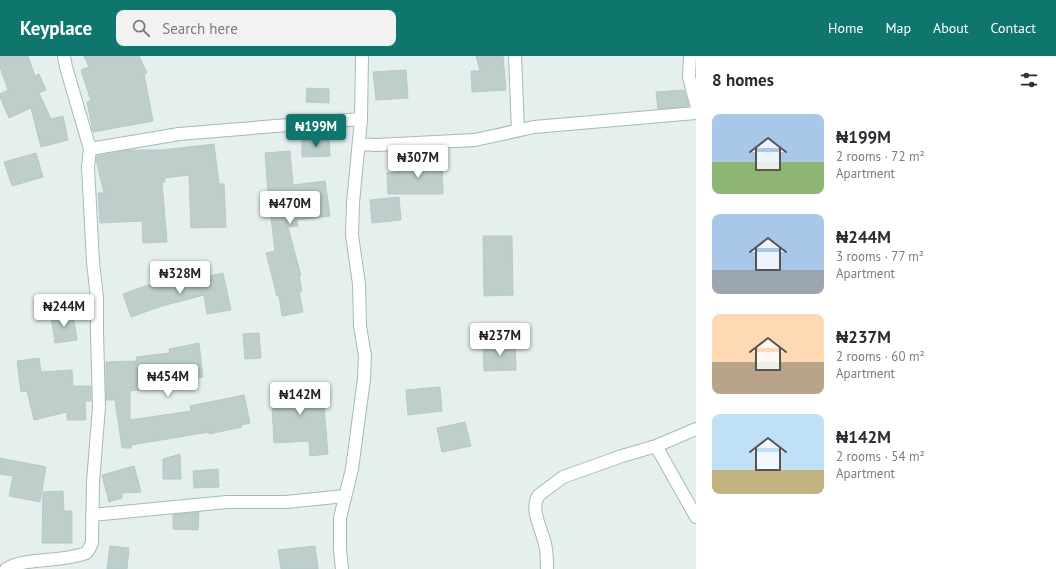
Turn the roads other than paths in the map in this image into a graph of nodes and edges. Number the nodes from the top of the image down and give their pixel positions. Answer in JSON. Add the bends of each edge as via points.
{"nodes":[{"id":1,"x":64,"y":56,"type":"edge"},
{"id":2,"x":362,"y":56,"type":"edge"},
{"id":3,"x":515,"y":56,"type":"edge"},
{"id":4,"x":690,"y":56,"type":"edge"},
{"id":5,"x":696,"y":104,"type":"edge"},
{"id":6,"x":696,"y":113,"type":"edge"},
{"id":7,"x":361,"y":119,"type":"junction"},
{"id":8,"x":518,"y":130,"type":"junction"},
{"id":9,"x":359,"y":144,"type":"junction"},
{"id":10,"x":90,"y":148,"type":"junction"},
{"id":11,"x":696,"y":429,"type":"edge"},
{"id":12,"x":656,"y":446,"type":"junction"},
{"id":13,"x":345,"y":496,"type":"junction"},
{"id":14,"x":92,"y":515,"type":"junction"},
{"id":15,"x":696,"y":517,"type":"edge"},
{"id":16,"x":6,"y":569,"type":"edge"},
{"id":17,"x":342,"y":569,"type":"edge"},
{"id":18,"x":547,"y":569,"type":"edge"}],
"edges":[{"from":1,"to":10,"type":"street"},
{"from":2,"to":7,"type":"street"},
{"from":3,"to":8,"type":"street"},
{"from":4,"to":5,"type":"street","via":[[689,77]]},
{"from":6,"to":8,"type":"street","via":[[549,125]]},
{"from":7,"to":9,"type":"street"},
{"from":7,"to":10,"type":"street","via":[[179,134]]},
{"from":8,"to":9,"type":"street","via":[[475,140]]},
{"from":9,"to":13,"type":"street","via":[[352,235],[359,284],[364,379],[352,469]]},
{"from":10,"to":14,"type":"street","via":[[88,167],[97,298],[99,407]]},
{"from":11,"to":12,"type":"street"},
{"from":12,"to":15,"type":"street"},
{"from":12,"to":18,"type":"street","via":[[563,477],[539,495],[535,508],[546,545]]},
{"from":13,"to":14,"type":"street","via":[[286,502],[227,502]]},
{"from":13,"to":17,"type":"street","via":[[340,518]]},
{"from":14,"to":16,"type":"street","via":[[92,542],[86,553],[19,564]]}]}
